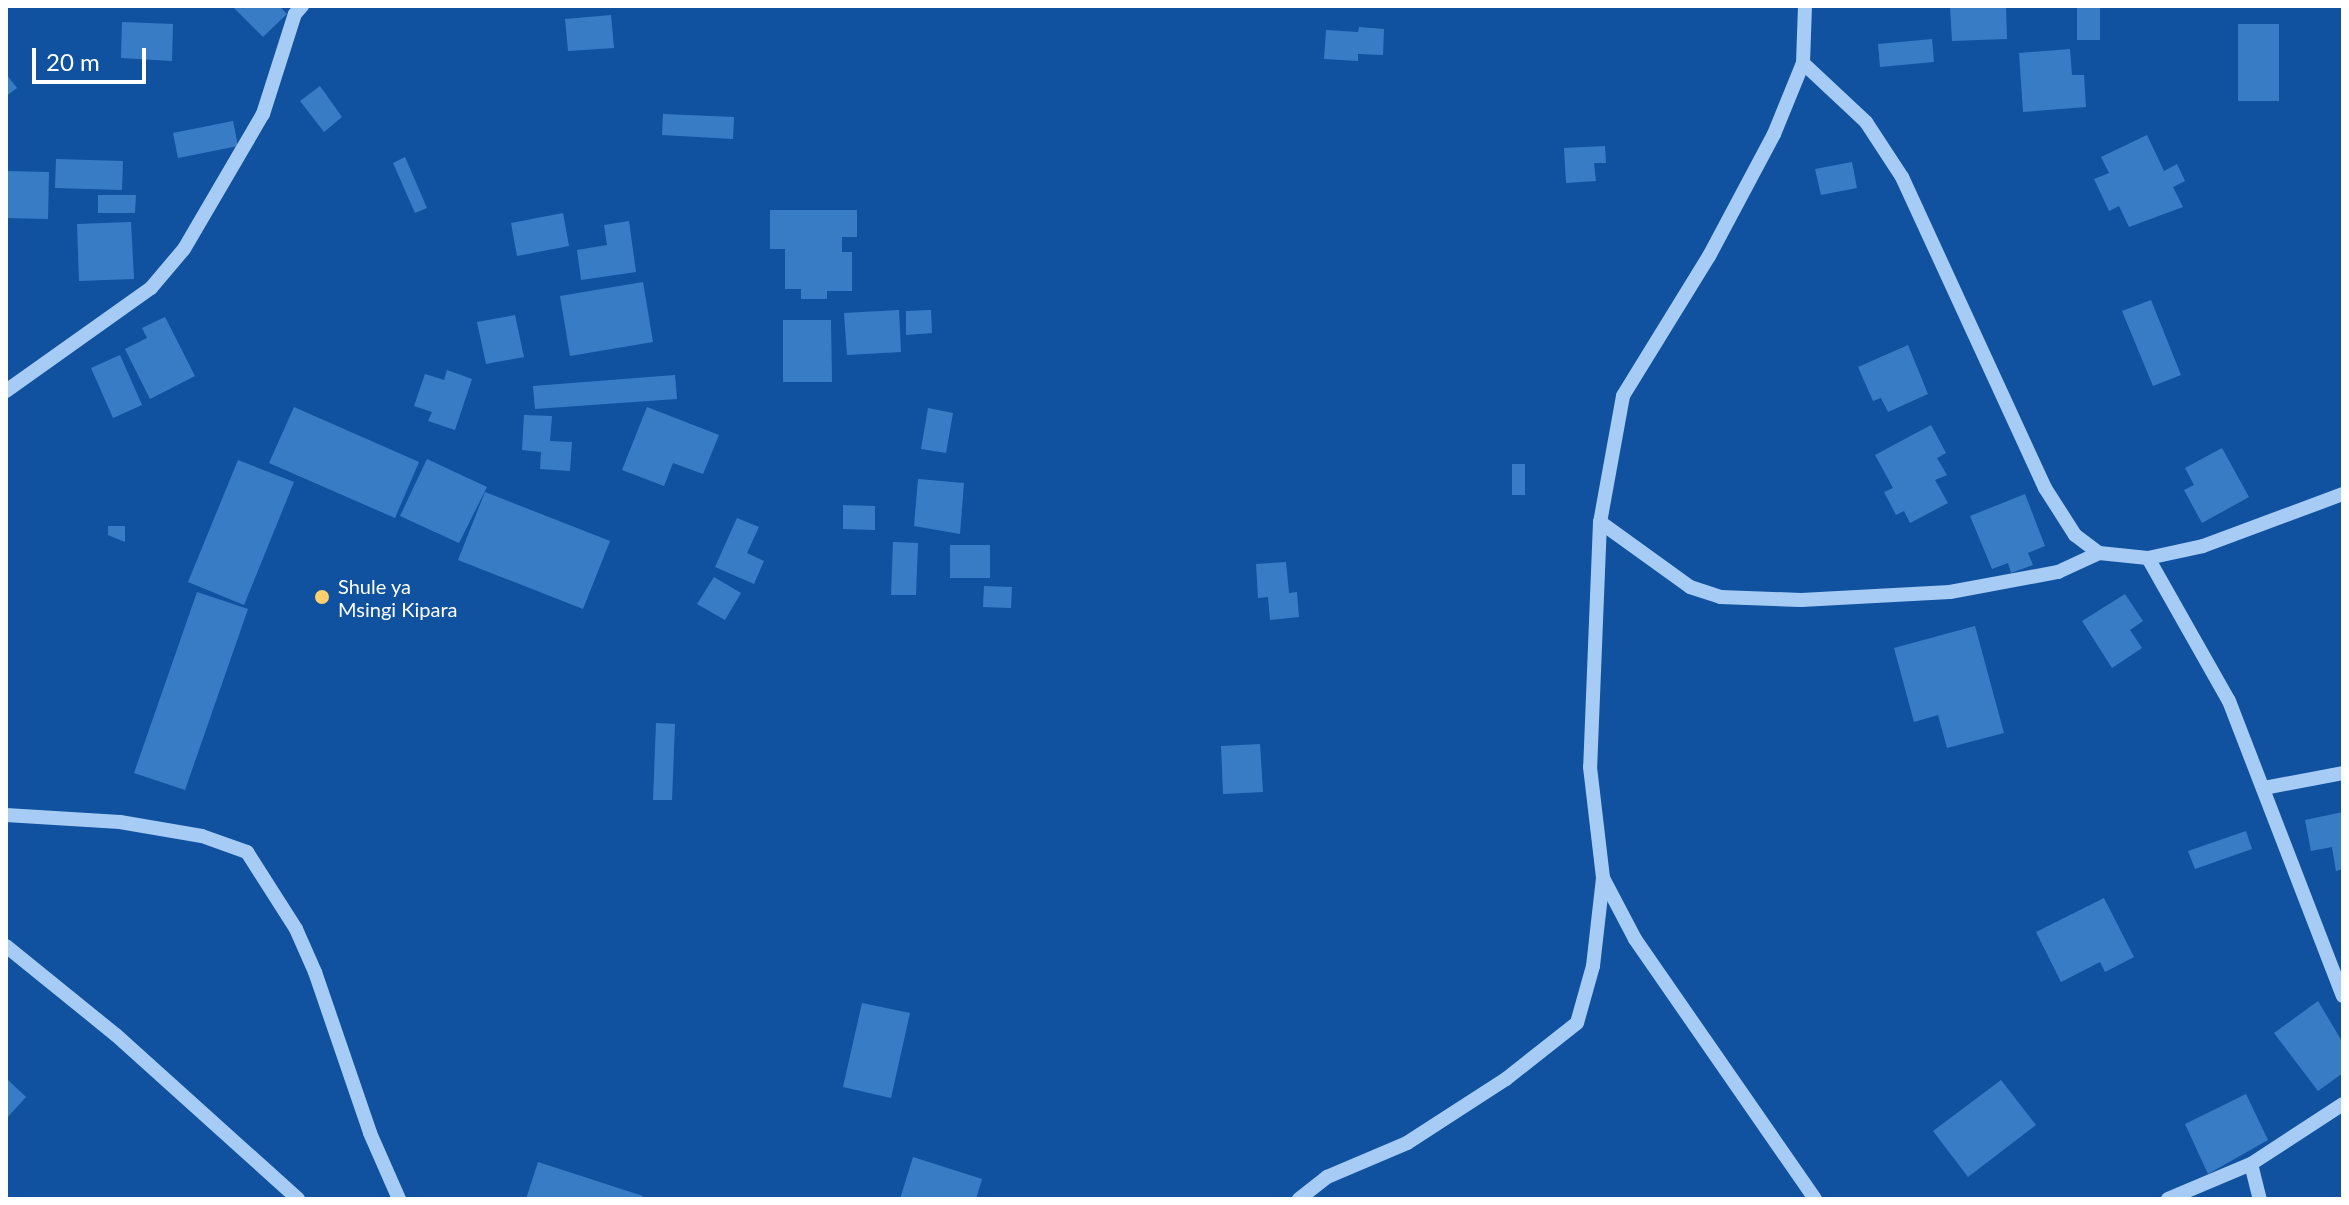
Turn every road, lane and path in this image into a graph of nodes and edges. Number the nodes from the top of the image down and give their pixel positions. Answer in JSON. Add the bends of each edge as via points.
{"nodes":[{"id":1,"x":302,"y":6,"type":"edge"},
{"id":2,"x":1805,"y":6,"type":"edge"},
{"id":3,"x":1803,"y":63,"type":"junction"},
{"id":4,"x":6,"y":391,"type":"edge"},
{"id":5,"x":2343,"y":494,"type":"edge"},
{"id":6,"x":1600,"y":522,"type":"junction"},
{"id":7,"x":2099,"y":553,"type":"junction"},
{"id":8,"x":2148,"y":558,"type":"junction"},
{"id":9,"x":2343,"y":773,"type":"edge"},
{"id":10,"x":2264,"y":788,"type":"junction"},
{"id":11,"x":6,"y":815,"type":"edge"},
{"id":12,"x":1603,"y":878,"type":"junction"},
{"id":13,"x":6,"y":946,"type":"edge"},
{"id":14,"x":2343,"y":996,"type":"edge"},
{"id":15,"x":2343,"y":1104,"type":"edge"},
{"id":16,"x":2251,"y":1164,"type":"junction"},
{"id":17,"x":298,"y":1199,"type":"edge"},
{"id":18,"x":399,"y":1199,"type":"edge"},
{"id":19,"x":1299,"y":1199,"type":"edge"},
{"id":20,"x":1815,"y":1199,"type":"edge"},
{"id":21,"x":2168,"y":1199,"type":"edge"},
{"id":22,"x":2260,"y":1199,"type":"edge"}],
"edges":[{"from":1,"to":4,"type":"street","via":[[263,114],[184,249],[151,288]]},
{"from":2,"to":3,"type":"street"},
{"from":3,"to":6,"type":"street","via":[[1774,134],[1716,243],[1623,396]]},
{"from":3,"to":7,"type":"street","via":[[1866,122],[1902,177],[2045,488],[2075,535]]},
{"from":5,"to":8,"type":"street","via":[[2203,546]]},
{"from":6,"to":7,"type":"street","via":[[1690,587],[1720,597],[1801,600],[1950,592],[2058,572]]},
{"from":6,"to":12,"type":"street","via":[[1590,767]]},
{"from":7,"to":8,"type":"street"},
{"from":8,"to":10,"type":"street","via":[[2229,701]]},
{"from":9,"to":10,"type":"street"},
{"from":10,"to":14,"type":"street"},
{"from":11,"to":18,"type":"street","via":[[120,822],[202,836],[247,852],[296,929],[315,972],[370,1133]]},
{"from":12,"to":19,"type":"street","via":[[1593,966],[1577,1023],[1506,1079],[1407,1143],[1327,1177]]},
{"from":12,"to":20,"type":"street","via":[[1652,965]]},
{"from":13,"to":17,"type":"street","via":[[116,1035]]},
{"from":15,"to":16,"type":"street"},
{"from":16,"to":21,"type":"street"},
{"from":16,"to":22,"type":"street"}]}
